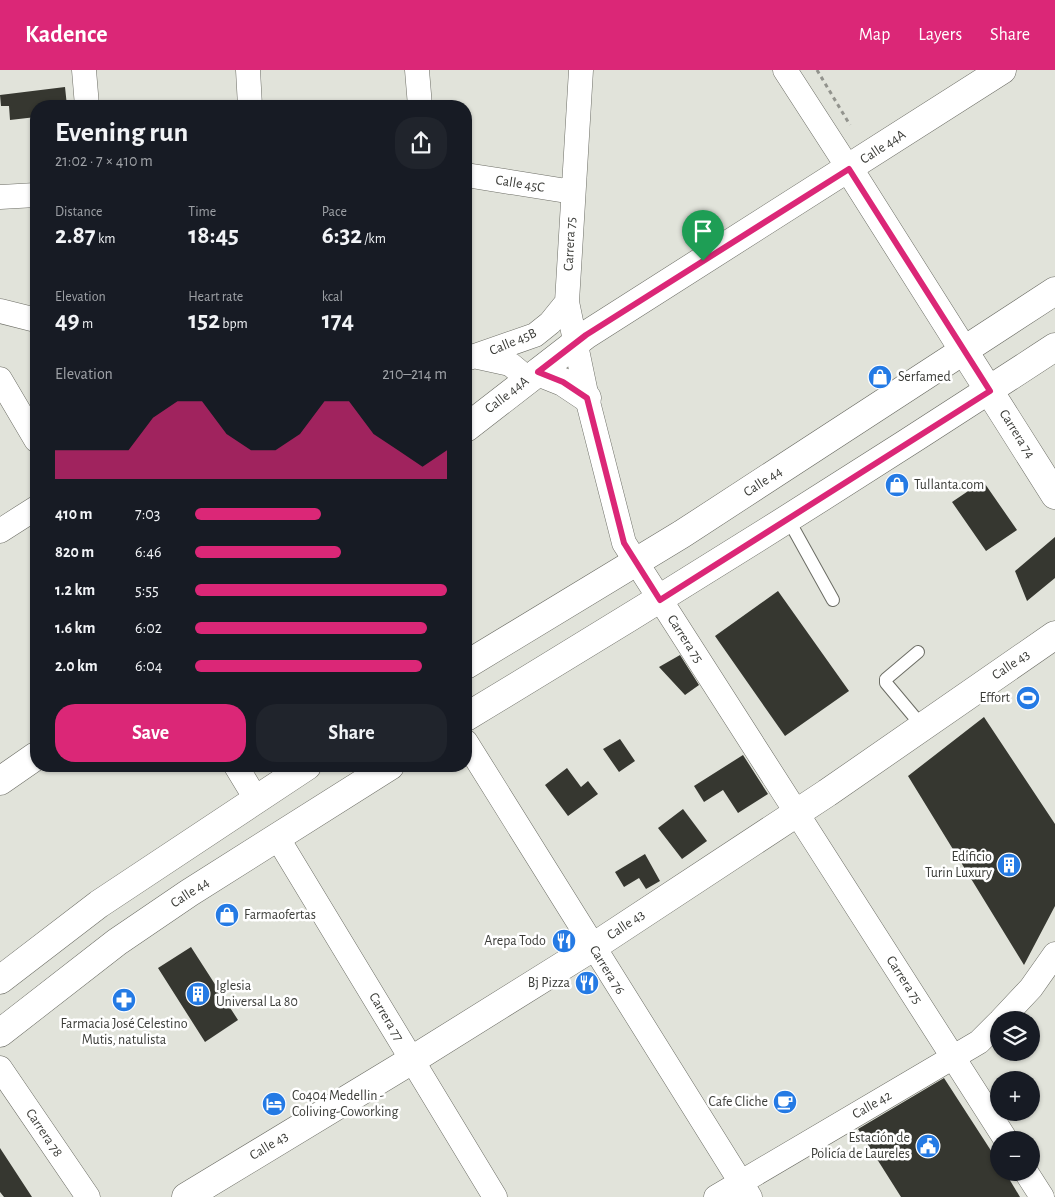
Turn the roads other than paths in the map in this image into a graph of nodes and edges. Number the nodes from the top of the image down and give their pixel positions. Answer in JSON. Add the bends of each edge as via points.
{"nodes":[{"id":1,"x":84,"y":70,"type":"edge"},
{"id":2,"x":248,"y":70,"type":"edge"},
{"id":3,"x":417,"y":70,"type":"edge"},
{"id":4,"x":581,"y":70,"type":"edge"},
{"id":5,"x":785,"y":70,"type":"edge"},
{"id":6,"x":1002,"y":70,"type":"edge"},
{"id":7,"x":86,"y":100,"type":"edge"},
{"id":8,"x":250,"y":100,"type":"edge"},
{"id":9,"x":420,"y":100,"type":"edge"},
{"id":10,"x":849,"y":169,"type":"junction"},
{"id":11,"x":472,"y":176,"type":"edge"},
{"id":12,"x":573,"y":192,"type":"junction"},
{"id":13,"x":30,"y":195,"type":"edge"},
{"id":14,"x":0,"y":197,"type":"edge"},
{"id":15,"x":1055,"y":292,"type":"edge"},
{"id":16,"x":567,"y":302,"type":"junction"},
{"id":17,"x":0,"y":311,"type":"edge"},
{"id":18,"x":30,"y":318,"type":"edge"},
{"id":19,"x":574,"y":344,"type":"junction"},
{"id":20,"x":1055,"y":347,"type":"edge"},
{"id":21,"x":965,"y":350,"type":"junction"},
{"id":22,"x":472,"y":358,"type":"edge"},
{"id":23,"x":533,"y":376,"type":"junction"},
{"id":24,"x":0,"y":379,"type":"edge"},
{"id":25,"x":990,"y":391,"type":"junction"},
{"id":26,"x":587,"y":398,"type":"junction"},
{"id":27,"x":472,"y":423,"type":"edge"},
{"id":28,"x":30,"y":430,"type":"edge"},
{"id":29,"x":1055,"y":495,"type":"edge"},
{"id":30,"x":30,"y":512,"type":"edge"},
{"id":31,"x":788,"y":519,"type":"junction"},
{"id":32,"x":0,"y":531,"type":"edge"},
{"id":33,"x":636,"y":562,"type":"junction"},
{"id":34,"x":660,"y":600,"type":"junction"},
{"id":35,"x":833,"y":600,"type":"dead end"},
{"id":36,"x":1055,"y":635,"type":"edge"},
{"id":37,"x":918,"y":652,"type":"dead end"},
{"id":38,"x":472,"y":661,"type":"edge"},
{"id":39,"x":472,"y":713,"type":"edge"},
{"id":40,"x":922,"y":726,"type":"junction"},
{"id":41,"x":472,"y":752,"type":"edge"},
{"id":42,"x":30,"y":760,"type":"edge"},
{"id":43,"x":243,"y":772,"type":"edge"},
{"id":44,"x":298,"y":772,"type":"edge"},
{"id":45,"x":380,"y":772,"type":"edge"},
{"id":46,"x":0,"y":781,"type":"edge"},
{"id":47,"x":256,"y":800,"type":"junction"},
{"id":48,"x":796,"y":811,"type":"junction"},
{"id":49,"x":277,"y":837,"type":"junction"},
{"id":50,"x":593,"y":947,"type":"junction"},
{"id":51,"x":1055,"y":954,"type":"edge"},
{"id":52,"x":0,"y":980,"type":"edge"},
{"id":53,"x":1009,"y":1011,"type":"edge"},
{"id":54,"x":990,"y":1031,"type":"edge"},
{"id":55,"x":0,"y":1033,"type":"edge"},
{"id":56,"x":954,"y":1057,"type":"junction"},
{"id":57,"x":412,"y":1060,"type":"junction"},
{"id":58,"x":0,"y":1068,"type":"edge"},
{"id":59,"x":1000,"y":1131,"type":"edge"},
{"id":60,"x":1032,"y":1181,"type":"edge"},
{"id":61,"x":745,"y":1189,"type":"edge"},
{"id":62,"x":88,"y":1197,"type":"edge"},
{"id":63,"x":186,"y":1197,"type":"edge"},
{"id":64,"x":495,"y":1197,"type":"edge"},
{"id":65,"x":716,"y":1197,"type":"edge"},
{"id":66,"x":1042,"y":1197,"type":"edge"}],
"edges":[{"from":1,"to":7,"type":"street"},
{"from":2,"to":8,"type":"street"},
{"from":3,"to":9,"type":"street"},
{"from":4,"to":12,"type":"street","name":"Carrera 75"},
{"from":5,"to":10,"type":"street","name":"Carrera 74"},
{"from":6,"to":10,"type":"main road","name":"Calle 44A"},
{"from":10,"to":19,"type":"main road","name":"Calle 44A"},
{"from":10,"to":21,"type":"main road","name":"Carrera 74"},
{"from":11,"to":12,"type":"street","name":"Calle 45C"},
{"from":12,"to":16,"type":"street","name":"Carrera 75"},
{"from":13,"to":14,"type":"street"},
{"from":15,"to":21,"type":"main road","name":"Calle 44"},
{"from":16,"to":19,"type":"street","name":"Carrera 75"},
{"from":16,"to":22,"type":"street","name":"Calle 45B","via":[[550,323],[534,335]]},
{"from":17,"to":18,"type":"street"},
{"from":19,"to":23,"type":"main road","name":"Calle 44A"},
{"from":19,"to":26,"type":"street","name":"Carrera 75"},
{"from":20,"to":25,"type":"main road"},
{"from":21,"to":25,"type":"main road","name":"Carrera 74"},
{"from":21,"to":33,"type":"main road","name":"Calle 44"},
{"from":22,"to":23,"type":"street","name":"Calle 45B","via":[[510,364]]},
{"from":23,"to":26,"type":"main road","via":[[563,382]]},
{"from":23,"to":27,"type":"main road","name":"Calle 44A"},
{"from":24,"to":28,"type":"street"},
{"from":25,"to":29,"type":"main road","name":"Carrera 74"},
{"from":25,"to":31,"type":"main road"},
{"from":26,"to":33,"type":"street","name":"Carrera 75","via":[[624,543]]},
{"from":30,"to":32,"type":"street"},
{"from":31,"to":34,"type":"main road"},
{"from":31,"to":35,"type":"lane"},
{"from":33,"to":34,"type":"street","name":"Carrera 75"},
{"from":33,"to":38,"type":"main road","name":"Calle 44"},
{"from":34,"to":39,"type":"main road"},
{"from":34,"to":48,"type":"street","name":"Carrera 75"},
{"from":36,"to":40,"type":"main road","name":"Calle 43"},
{"from":37,"to":40,"type":"lane","via":[[886,679],[886,683]]},
{"from":40,"to":48,"type":"main road","name":"Calle 43"},
{"from":41,"to":50,"type":"street","name":"Carrera 76"},
{"from":42,"to":46,"type":"main road"},
{"from":43,"to":47,"type":"street"},
{"from":44,"to":47,"type":"main road"},
{"from":45,"to":49,"type":"main road","name":"Calle 44"},
{"from":47,"to":52,"type":"main road","via":[[99,904]]},
{"from":48,"to":50,"type":"main road","name":"Calle 43"},
{"from":48,"to":56,"type":"street","name":"Carrera 75"},
{"from":49,"to":55,"type":"main road","name":"Calle 44","via":[[117,942]]},
{"from":49,"to":57,"type":"street","name":"Carrera 77"},
{"from":50,"to":57,"type":"main road","name":"Calle 43"},
{"from":50,"to":61,"type":"street","name":"Carrera 76"},
{"from":51,"to":53,"type":"street","name":"Calle 42","via":[[1031,988]]},
{"from":54,"to":56,"type":"street","name":"Calle 42"},
{"from":56,"to":59,"type":"street","name":"Carrera 75"},
{"from":56,"to":61,"type":"street","name":"Calle 42"},
{"from":57,"to":63,"type":"main road","name":"Calle 43"},
{"from":57,"to":64,"type":"street","name":"Carrera 77"},
{"from":58,"to":62,"type":"street","name":"Carrera 78"},
{"from":60,"to":66,"type":"street"},
{"from":61,"to":65,"type":"street","name":"Calle 42"}]}
